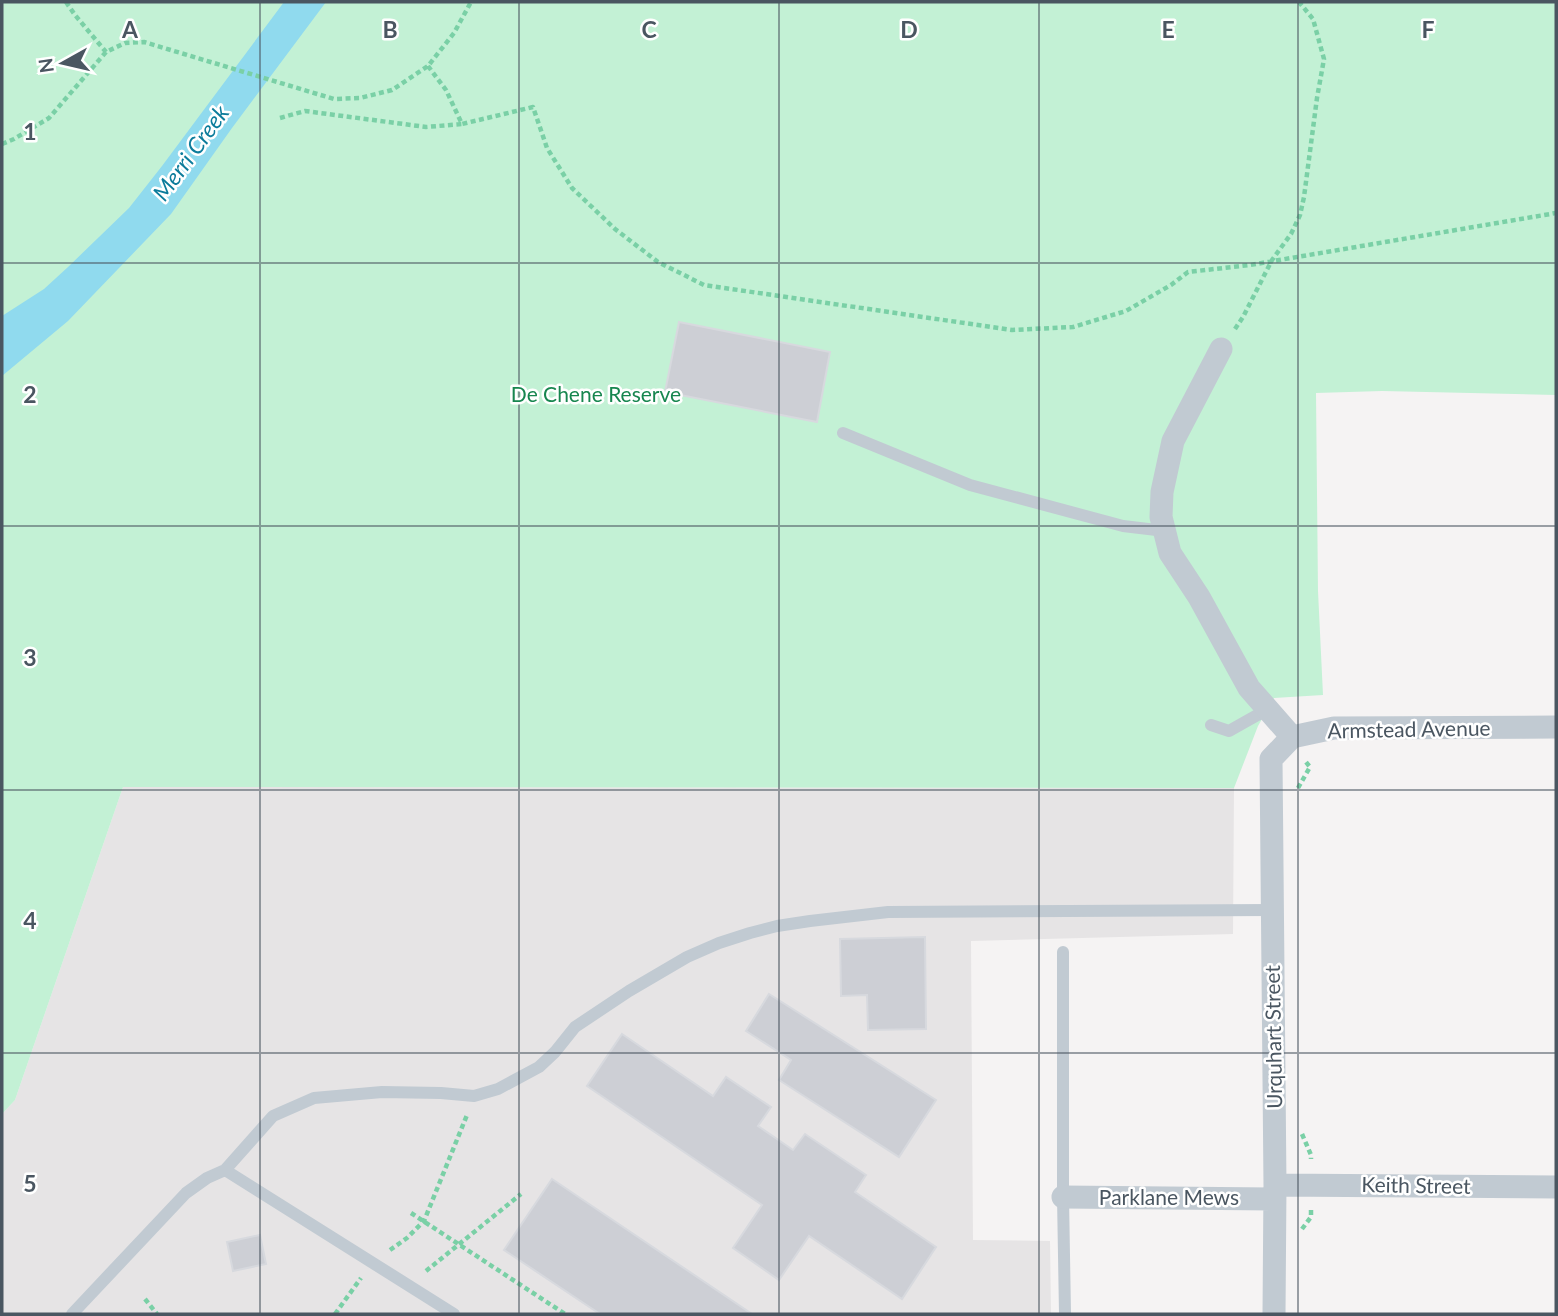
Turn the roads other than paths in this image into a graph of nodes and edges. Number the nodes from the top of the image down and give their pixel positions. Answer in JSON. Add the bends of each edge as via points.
{"nodes":[{"id":1,"x":1221,"y":349,"type":"road end"},
{"id":2,"x":842,"y":433,"type":"dead end"},
{"id":3,"x":1165,"y":531,"type":"junction"},
{"id":4,"x":1268,"y":709,"type":"junction"},
{"id":5,"x":1211,"y":725,"type":"dead end"},
{"id":6,"x":1556,"y":727,"type":"edge"},
{"id":7,"x":1292,"y":737,"type":"junction"},
{"id":8,"x":1272,"y":910,"type":"junction"},
{"id":9,"x":1063,"y":952,"type":"dead end"},
{"id":10,"x":225,"y":1170,"type":"junction"},
{"id":11,"x":1556,"y":1187,"type":"edge"},
{"id":12,"x":1275,"y":1192,"type":"junction"},
{"id":13,"x":1063,"y":1197,"type":"junction"},
{"id":14,"x":72,"y":1314,"type":"edge"},
{"id":15,"x":454,"y":1314,"type":"edge"},
{"id":16,"x":1065,"y":1314,"type":"edge"},
{"id":17,"x":1274,"y":1314,"type":"edge"}],
"edges":[{"from":1,"to":3,"type":"street","via":[[1173,441],[1161,492]]},
{"from":2,"to":3,"type":"lane","via":[[970,485],[1124,526]]},
{"from":3,"to":4,"type":"street","via":[[1170,553],[1250,688]]},
{"from":4,"to":5,"type":"lane","via":[[1229,731]]},
{"from":4,"to":7,"type":"street"},
{"from":6,"to":7,"type":"street","name":"Armstead Avenue","via":[[1334,729]]},
{"from":7,"to":8,"type":"street","name":"Urquhart Street","via":[[1271,759]]},
{"from":8,"to":10,"type":"lane","via":[[888,912],[777,926],[687,957],[575,1027],[540,1067],[498,1089],[474,1096],[382,1092],[314,1098],[273,1116]]},
{"from":8,"to":12,"type":"street","name":"Urquhart Street"},
{"from":9,"to":13,"type":"lane"},
{"from":10,"to":14,"type":"lane","via":[[186,1193]]},
{"from":10,"to":15,"type":"lane"},
{"from":11,"to":12,"type":"street","name":"Keith Street"},
{"from":12,"to":13,"type":"street","name":"Parklane Mews"},
{"from":12,"to":17,"type":"street","name":"Urquhart Street"},
{"from":13,"to":16,"type":"lane"}]}
